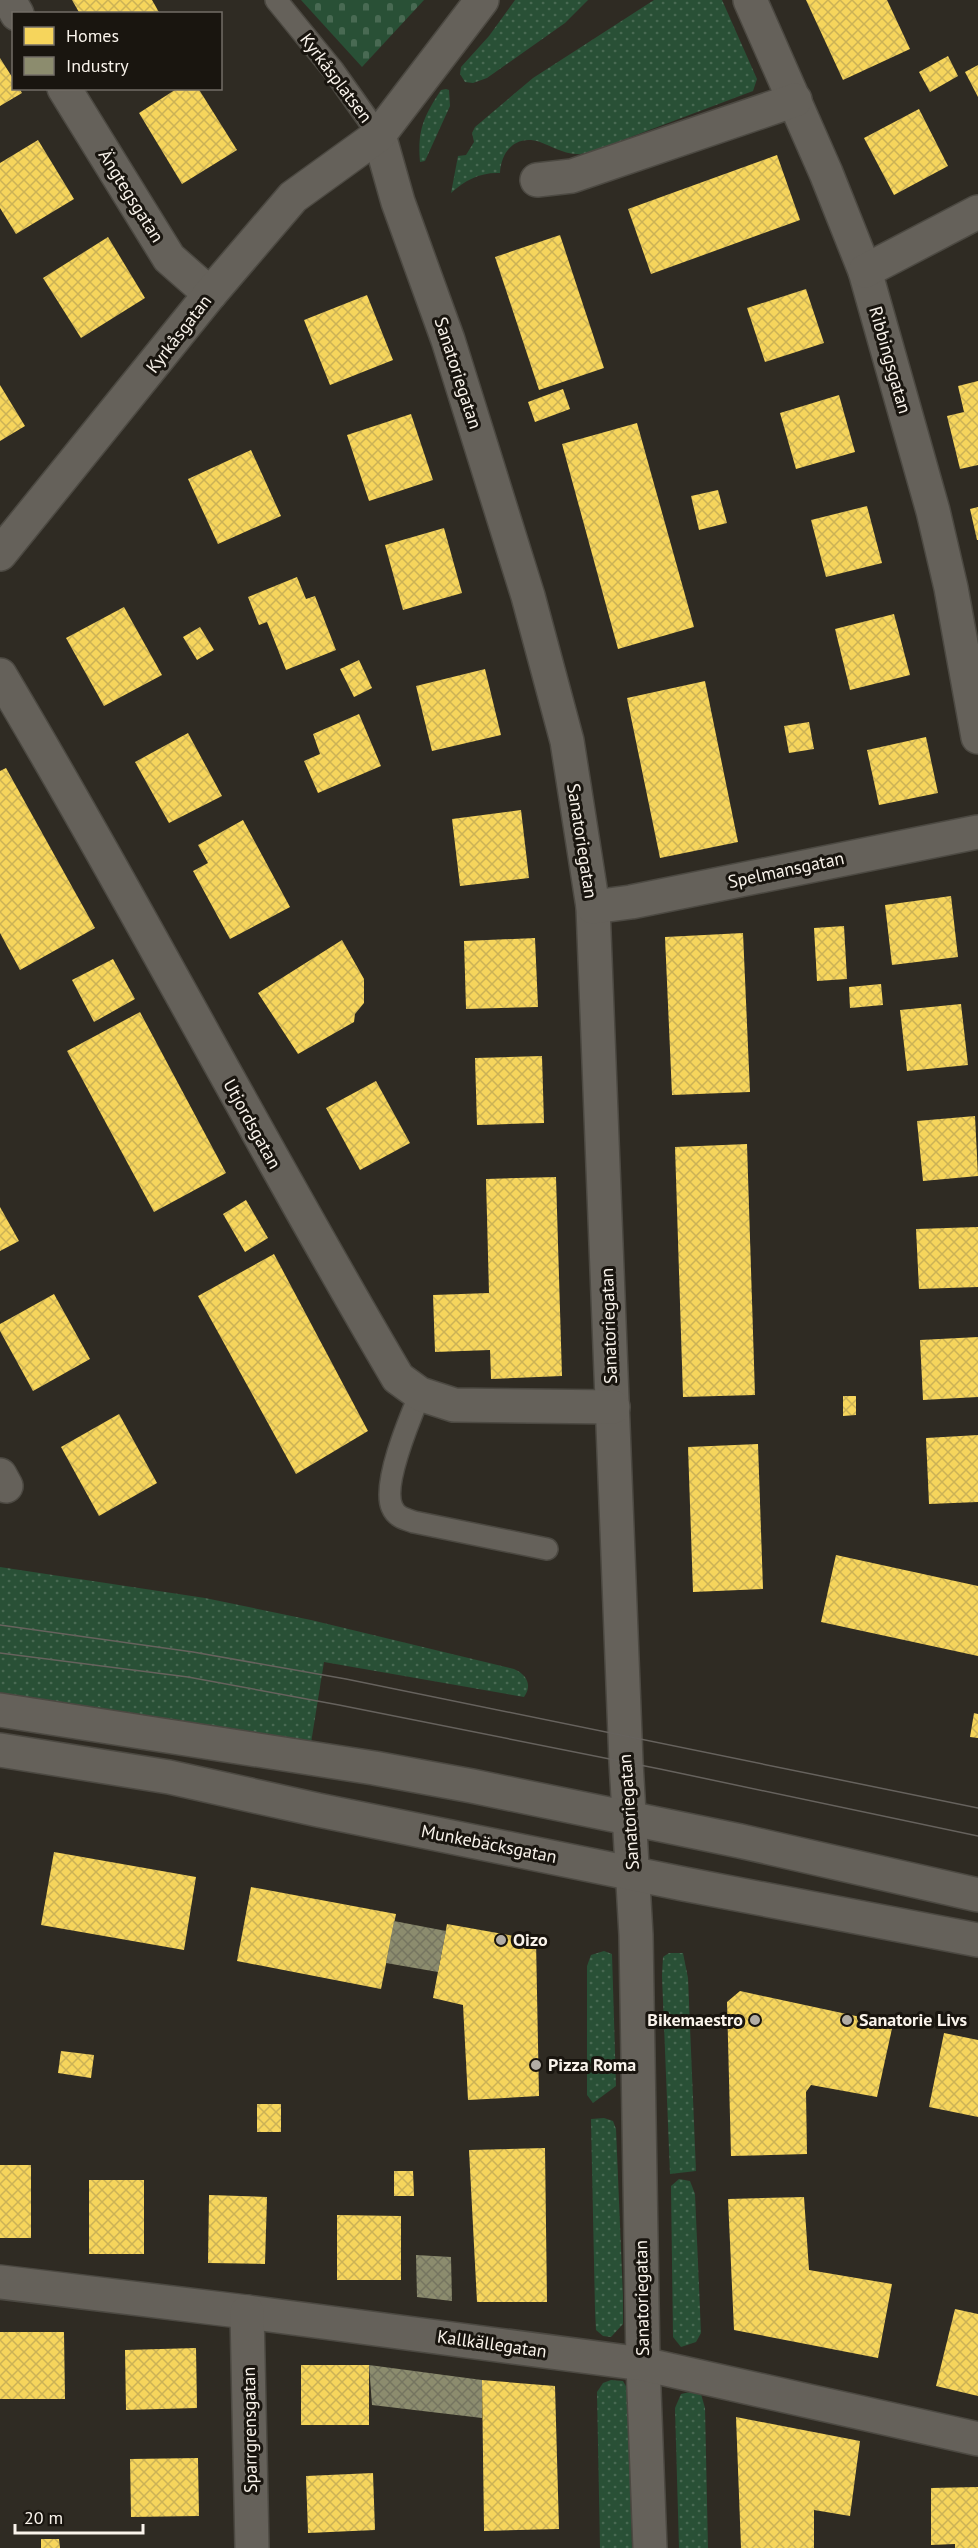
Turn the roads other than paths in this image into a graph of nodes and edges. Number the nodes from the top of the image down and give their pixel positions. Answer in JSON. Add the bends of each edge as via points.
{"nodes":[{"id":1,"x":276,"y":0,"type":"edge"},
{"id":2,"x":482,"y":0,"type":"edge"},
{"id":3,"x":750,"y":0,"type":"edge"},
{"id":4,"x":65,"y":90,"type":"edge"},
{"id":5,"x":795,"y":100,"type":"junction"},
{"id":6,"x":379,"y":135,"type":"junction"},
{"id":7,"x":537,"y":180,"type":"dead end"},
{"id":8,"x":978,"y":212,"type":"edge"},
{"id":9,"x":865,"y":271,"type":"junction"},
{"id":10,"x":210,"y":294,"type":"junction"},
{"id":11,"x":0,"y":554,"type":"edge"},
{"id":12,"x":0,"y":675,"type":"edge"},
{"id":13,"x":978,"y":736,"type":"edge"},
{"id":14,"x":978,"y":832,"type":"edge"},
{"id":15,"x":593,"y":907,"type":"junction"},
{"id":16,"x":420,"y":1394,"type":"junction"},
{"id":17,"x":613,"y":1407,"type":"junction"},
{"id":18,"x":547,"y":1550,"type":"dead end"},
{"id":19,"x":0,"y":1710,"type":"edge"},
{"id":20,"x":0,"y":1750,"type":"edge"},
{"id":21,"x":629,"y":1818,"type":"junction"},
{"id":22,"x":633,"y":1873,"type":"junction"},
{"id":23,"x":978,"y":1895,"type":"edge"},
{"id":24,"x":978,"y":1940,"type":"edge"},
{"id":25,"x":0,"y":2282,"type":"edge"},
{"id":26,"x":247,"y":2312,"type":"junction"},
{"id":27,"x":643,"y":2364,"type":"junction"},
{"id":28,"x":978,"y":2439,"type":"edge"},
{"id":29,"x":252,"y":2548,"type":"edge"},
{"id":30,"x":650,"y":2548,"type":"edge"}],
"edges":[{"from":1,"to":6,"type":"lane","name":"Kyrkåsplatsen"},
{"from":2,"to":6,"type":"street","name":"Kyrkåsplatsen"},
{"from":3,"to":5,"type":"street","name":"Ribbingsgatan"},
{"from":4,"to":10,"type":"street","name":"Ängtegsgatan","via":[[169,258]]},
{"from":5,"to":7,"type":"street","via":[[572,176]]},
{"from":5,"to":9,"type":"street","name":"Ribbingsgatan"},
{"from":6,"to":10,"type":"street","name":"Kyrkåsgatan","via":[[294,197]]},
{"from":6,"to":15,"type":"street","name":"Sanatoriegatan","via":[[398,202],[452,351],[528,596],[567,741]]},
{"from":8,"to":9,"type":"street"},
{"from":9,"to":13,"type":"street","name":"Ribbingsgatan","via":[[933,511]]},
{"from":10,"to":11,"type":"street","name":"Kyrkåsgatan"},
{"from":12,"to":16,"type":"street","name":"Utjordsgatan","via":[[75,801],[269,1156],[393,1371]]},
{"from":14,"to":15,"type":"street","name":"Spelmansgatan"},
{"from":15,"to":17,"type":"street","name":"Sanatoriegatan"},
{"from":16,"to":17,"type":"street","name":"Utjordsgatan","via":[[454,1405]]},
{"from":16,"to":18,"type":"lane","via":[[402,1438],[388,1494],[400,1518]]},
{"from":17,"to":21,"type":"street","name":"Sanatoriegatan"},
{"from":19,"to":21,"type":"street","via":[[374,1768]]},
{"from":20,"to":22,"type":"street","name":"Munkebäcksgatan","via":[[169,1777]]},
{"from":21,"to":22,"type":"street","name":"Sanatoriegatan"},
{"from":21,"to":23,"type":"street"},
{"from":22,"to":24,"type":"street","name":"Munkebäcksgatan"},
{"from":22,"to":27,"type":"street","name":"Sanatoriegatan"},
{"from":25,"to":26,"type":"street","name":"Kallkällegatan"},
{"from":26,"to":27,"type":"street","name":"Kallkällegatan"},
{"from":26,"to":29,"type":"street","name":"Sparrgrensgatan"},
{"from":27,"to":28,"type":"street","name":"Kallkällegatan"},
{"from":27,"to":30,"type":"street","name":"Sanatoriegatan"}]}
